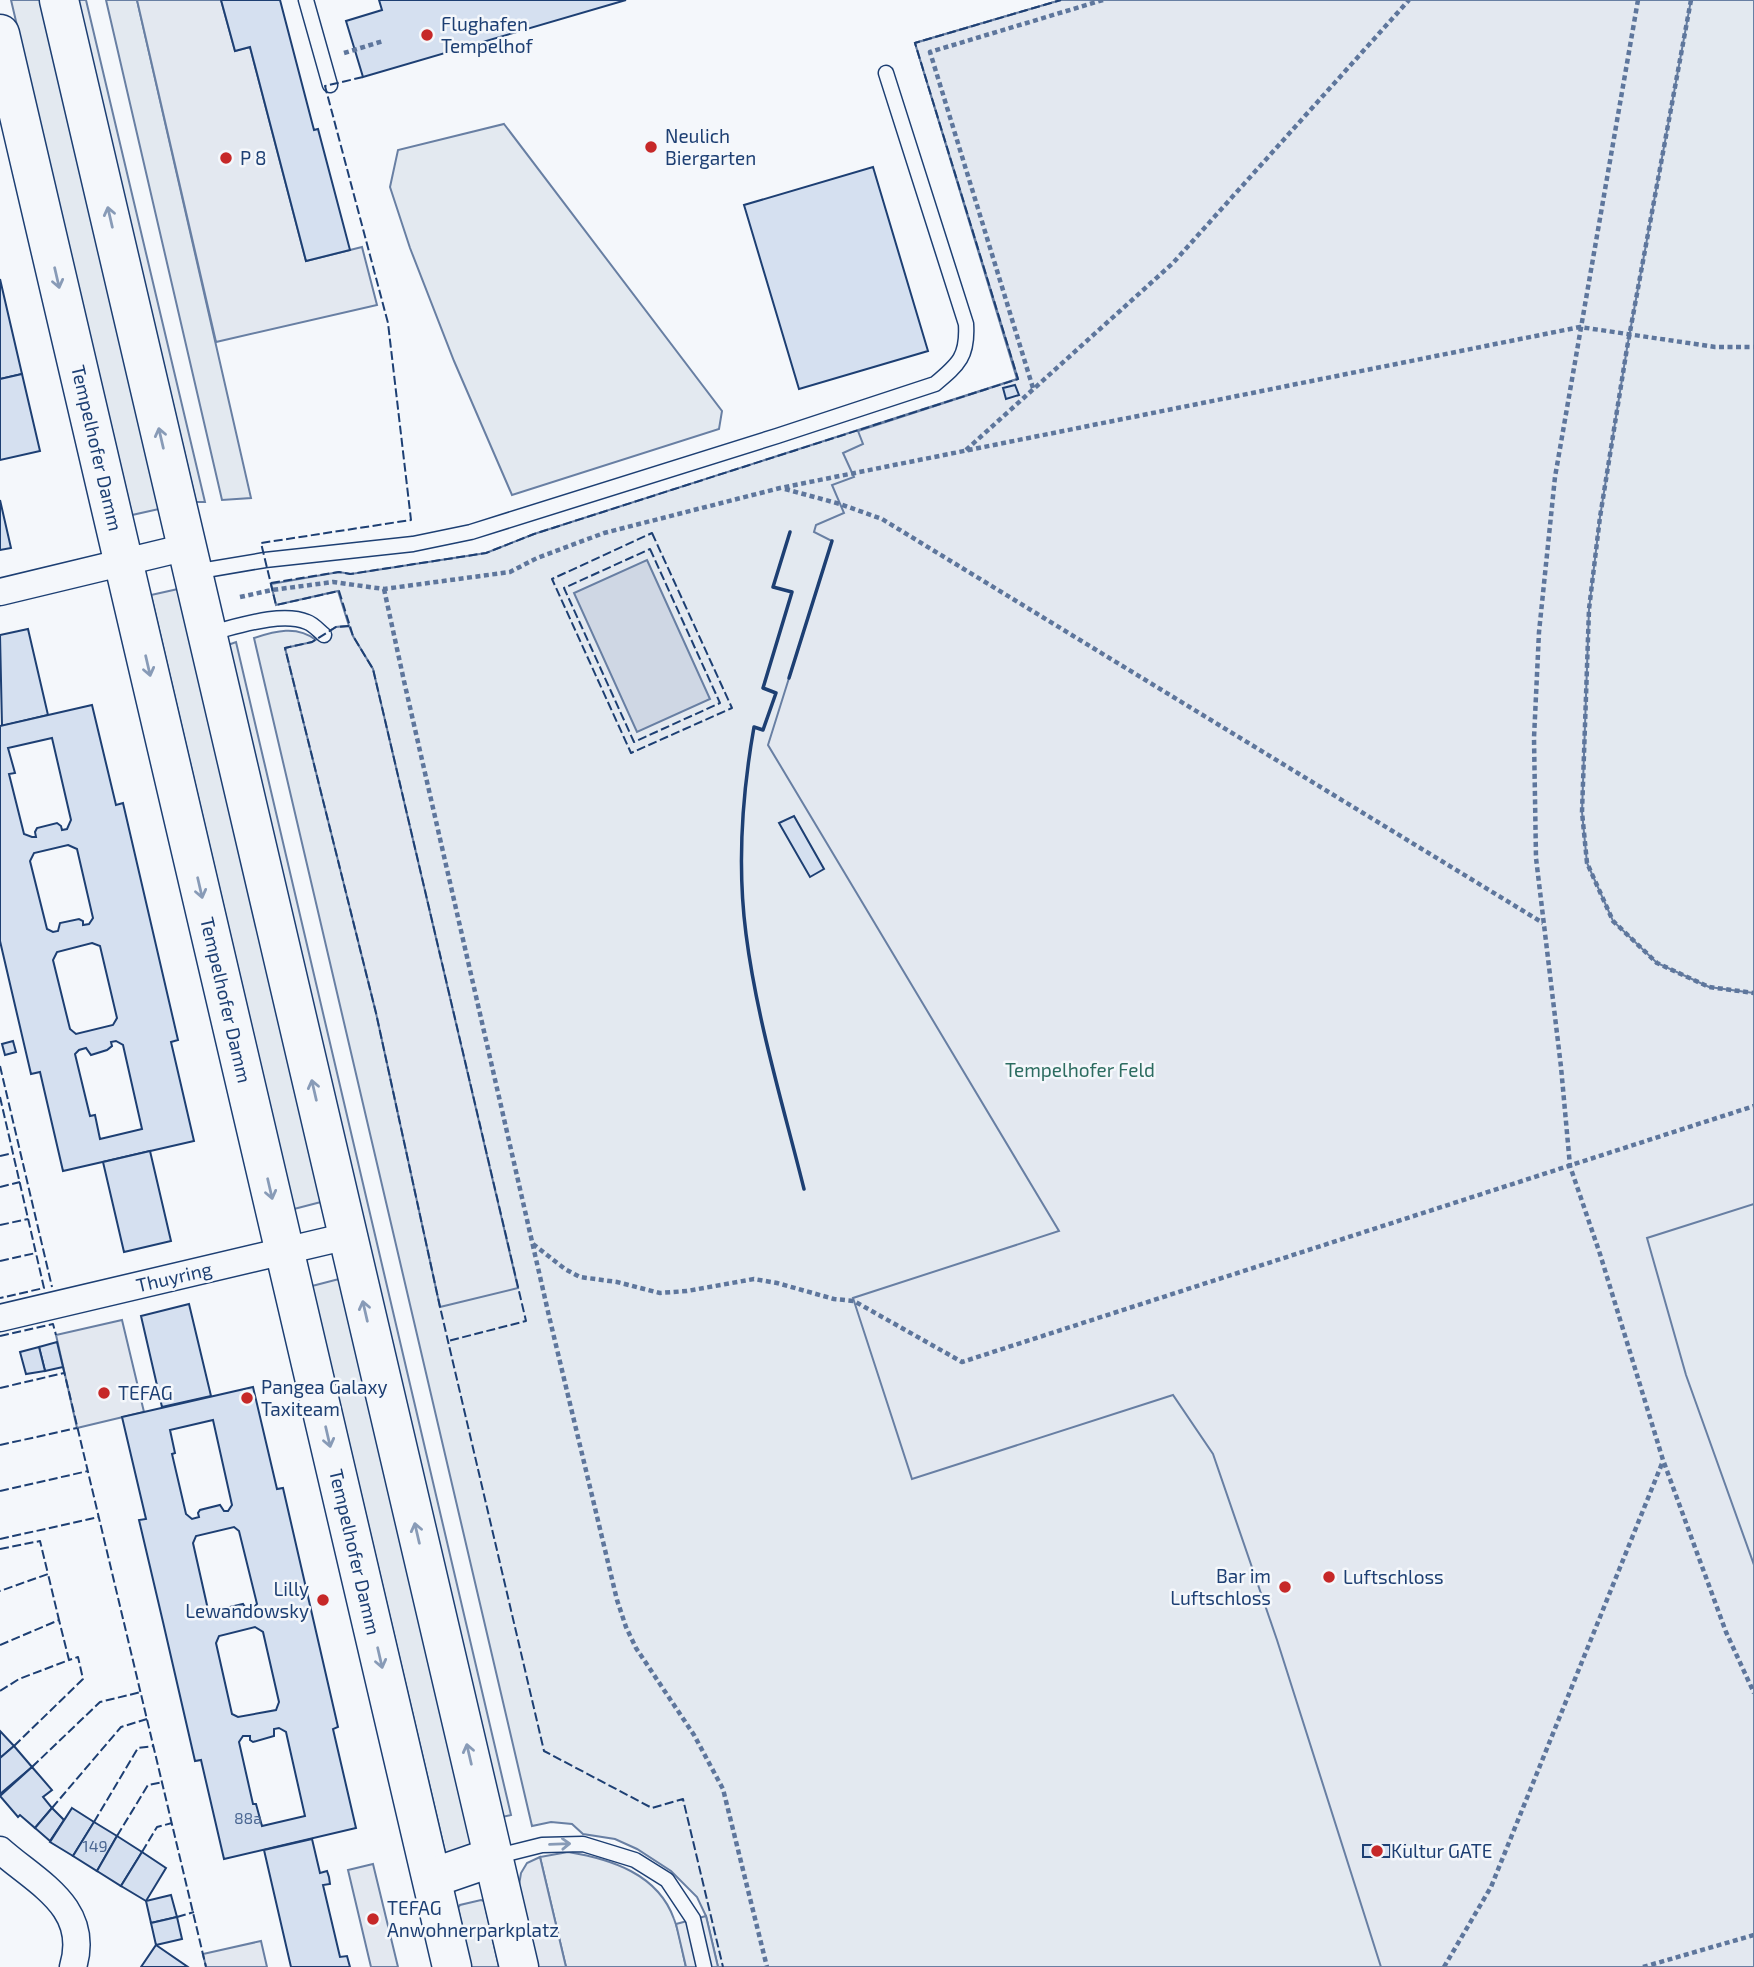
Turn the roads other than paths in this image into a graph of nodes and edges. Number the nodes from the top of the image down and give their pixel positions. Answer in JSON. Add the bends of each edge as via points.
{"nodes":[{"id":1,"x":59,"y":0,"type":"edge"},
{"id":2,"x":306,"y":0,"type":"edge"},
{"id":3,"x":0,"y":34,"type":"edge"},
{"id":4,"x":886,"y":73,"type":"dead end"},
{"id":5,"x":330,"y":85,"type":"dead end"},
{"id":6,"x":190,"y":560,"type":"junction"},
{"id":7,"x":124,"y":562,"type":"junction"},
{"id":8,"x":0,"y":592,"type":"edge"},
{"id":9,"x":207,"y":634,"type":"junction"},
{"id":10,"x":324,"y":635,"type":"dead end"},
{"id":11,"x":348,"y":1236,"type":"junction"},
{"id":12,"x":285,"y":1251,"type":"junction"},
{"id":13,"x":0,"y":1318,"type":"edge"},
{"id":14,"x":0,"y":1850,"type":"edge"},
{"id":15,"x":493,"y":1857,"type":"junction"},
{"id":16,"x":432,"y":1878,"type":"junction"},
{"id":17,"x":73,"y":1967,"type":"edge"},
{"id":18,"x":452,"y":1967,"type":"edge"},
{"id":19,"x":519,"y":1967,"type":"edge"},
{"id":20,"x":704,"y":1967,"type":"edge"}],
"edges":[{"from":6,"to":1,"type":"main road","one_way":true},
{"from":2,"to":5,"type":"lane"},
{"from":3,"to":7,"type":"main road","name":"Tempelhofer Damm","one_way":true},
{"from":4,"to":6,"type":"lane","via":[[966,324],[967,346],[956,367],[935,384],[471,531],[413,544],[265,560]]},
{"from":6,"to":7,"type":"street"},
{"from":6,"to":9,"type":"main road"},
{"from":7,"to":8,"type":"street"},
{"from":7,"to":12,"type":"main road","name":"Tempelhofer Damm","one_way":true},
{"from":9,"to":10,"type":"lane","via":[[296,618]]},
{"from":11,"to":9,"type":"main road","one_way":true},
{"from":11,"to":12,"type":"street","name":"Thuyring"},
{"from":15,"to":11,"type":"main road","one_way":true},
{"from":12,"to":13,"type":"street","name":"Thuyring"},
{"from":12,"to":16,"type":"main road","name":"Tempelhofer Damm","one_way":true},
{"from":14,"to":17,"type":"street","via":[[61,1900],[76,1932]]},
{"from":15,"to":16,"type":"main road"},
{"from":15,"to":19,"type":"main road"},
{"from":15,"to":20,"type":"lane","one_way":true,"via":[[542,1845],[583,1844],[635,1860],[667,1880],[693,1919]]},
{"from":16,"to":18,"type":"main road","name":"Tempelhofer Damm"}]}
